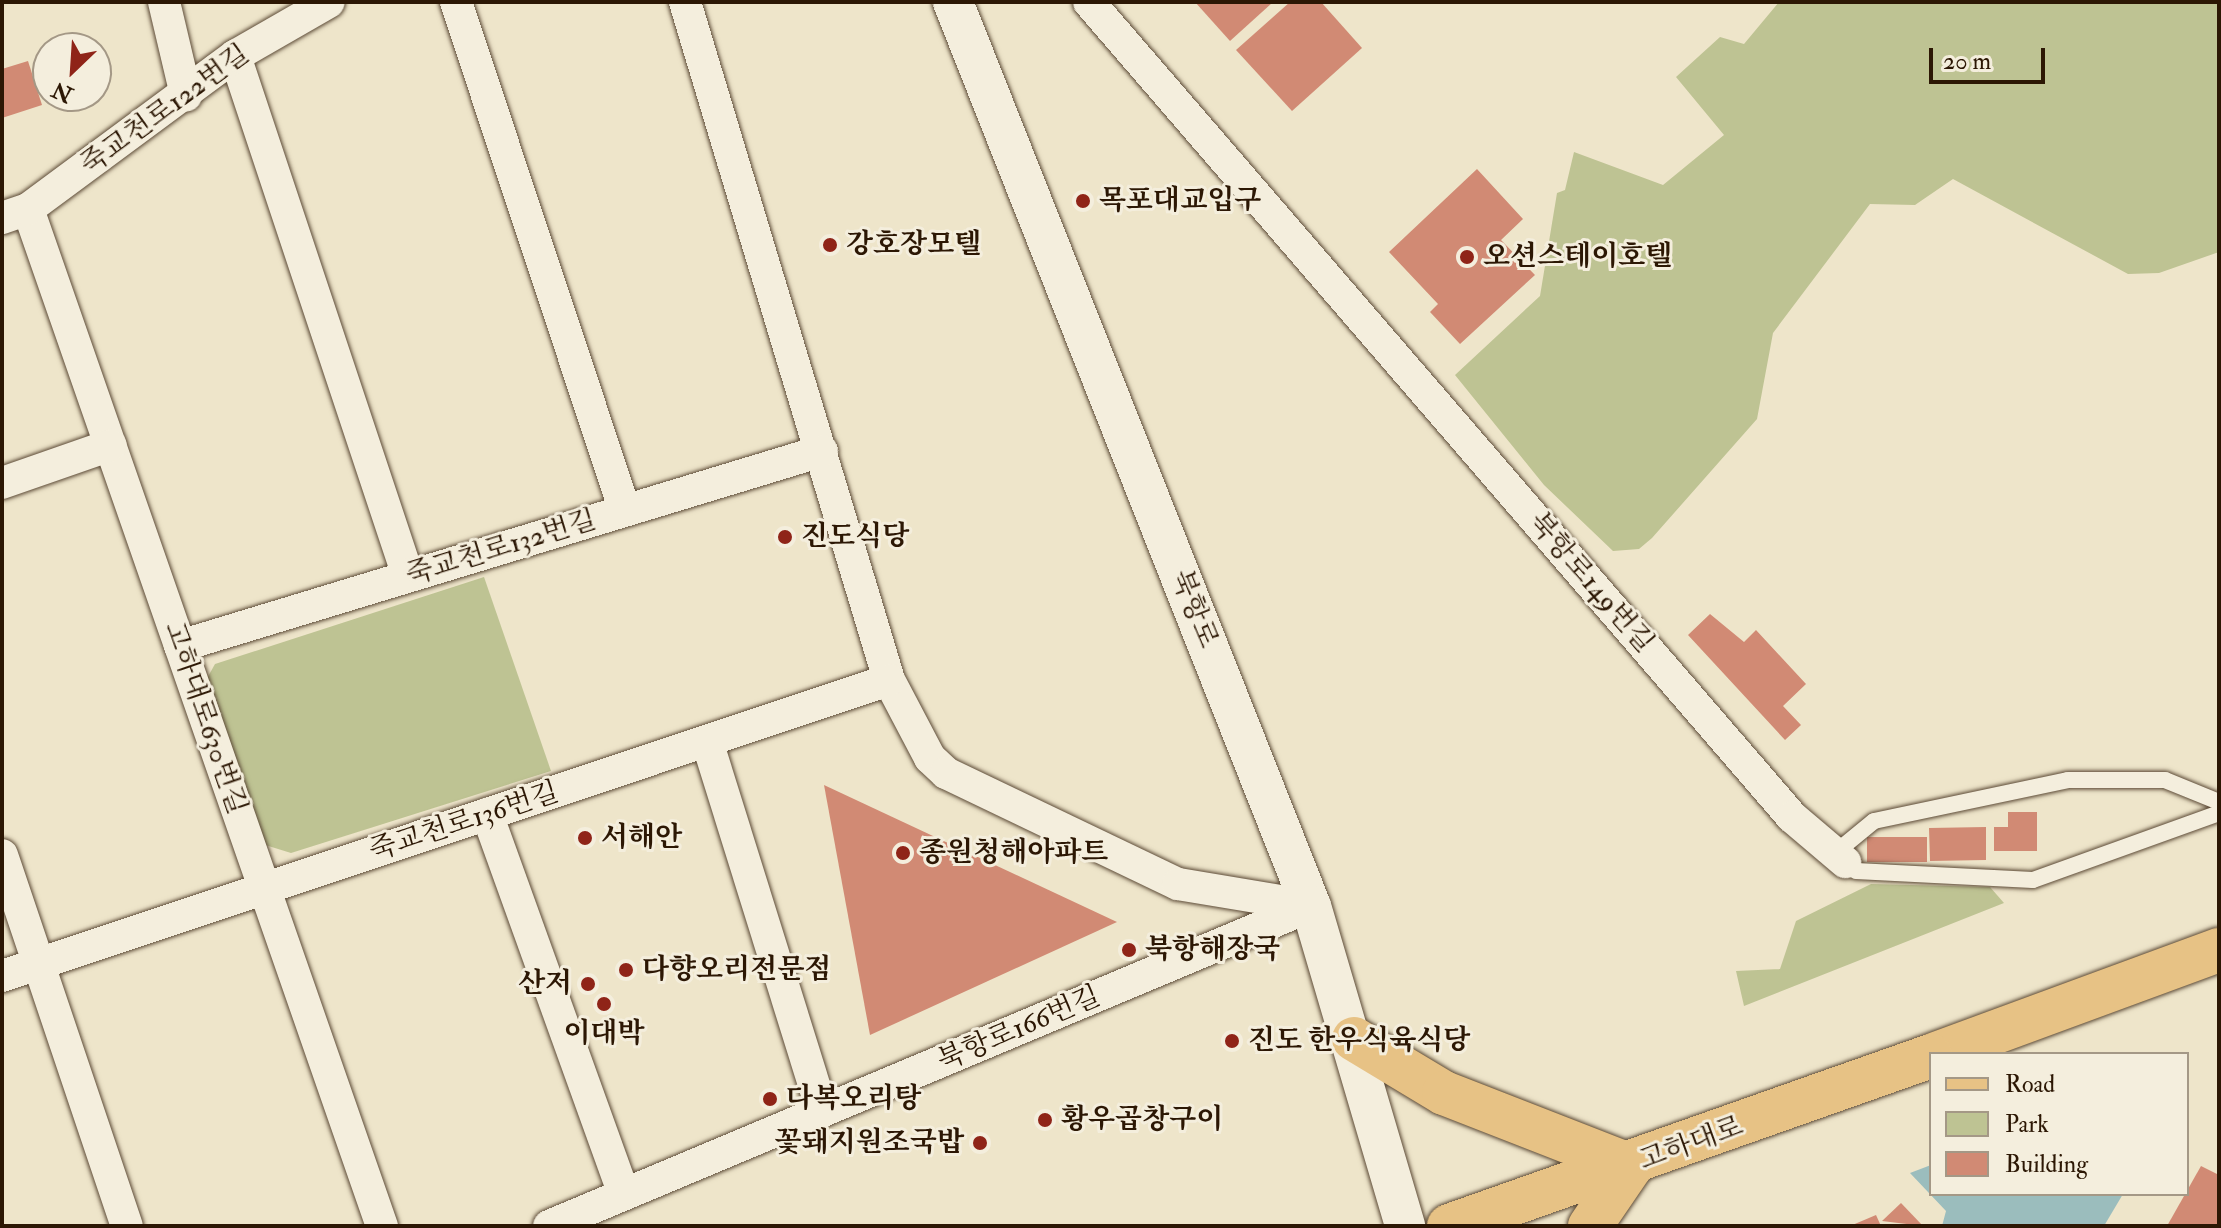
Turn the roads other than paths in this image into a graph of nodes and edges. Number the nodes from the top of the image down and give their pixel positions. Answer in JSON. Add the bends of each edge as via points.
{"nodes":[{"id":1,"x":164,"y":2,"type":"edge"},
{"id":2,"x":329,"y":2,"type":"edge"},
{"id":3,"x":456,"y":2,"type":"edge"},
{"id":4,"x":685,"y":2,"type":"edge"},
{"id":5,"x":953,"y":2,"type":"edge"},
{"id":6,"x":1089,"y":2,"type":"edge"},
{"id":7,"x":235,"y":56,"type":"junction"},
{"id":8,"x":186,"y":95,"type":"junction"},
{"id":9,"x":15,"y":214,"type":"edge"},
{"id":10,"x":111,"y":445,"type":"junction"},
{"id":11,"x":822,"y":451,"type":"junction"},
{"id":12,"x":2,"y":483,"type":"edge"},
{"id":13,"x":625,"y":511,"type":"junction"},
{"id":14,"x":408,"y":576,"type":"junction"},
{"id":15,"x":180,"y":646,"type":"junction"},
{"id":16,"x":889,"y":680,"type":"junction"},
{"id":17,"x":707,"y":741,"type":"junction"},
{"id":18,"x":2219,"y":802,"type":"edge"},
{"id":19,"x":2219,"y":813,"type":"edge"},
{"id":20,"x":487,"y":814,"type":"junction"},
{"id":21,"x":2,"y":855,"type":"edge"},
{"id":22,"x":1840,"y":858,"type":"junction"},
{"id":23,"x":265,"y":889,"type":"junction"},
{"id":24,"x":1311,"y":906,"type":"junction"},
{"id":25,"x":2219,"y":950,"type":"edge"},
{"id":26,"x":39,"y":964,"type":"junction"},
{"id":27,"x":2,"y":976,"type":"edge"},
{"id":28,"x":1354,"y":1039,"type":"junction"},
{"id":29,"x":1942,"y":1052,"type":"edge"},
{"id":30,"x":1929,"y":1057,"type":"edge"},
{"id":31,"x":822,"y":1111,"type":"junction"},
{"id":32,"x":1631,"y":1166,"type":"junction"},
{"id":33,"x":624,"y":1194,"type":"junction"},
{"id":34,"x":127,"y":1226,"type":"edge"},
{"id":35,"x":382,"y":1226,"type":"edge"},
{"id":36,"x":549,"y":1226,"type":"edge"},
{"id":37,"x":1405,"y":1226,"type":"edge"},
{"id":38,"x":1449,"y":1226,"type":"edge"},
{"id":39,"x":1590,"y":1226,"type":"edge"}],
"edges":[{"from":1,"to":8,"type":"street"},
{"from":2,"to":7,"type":"street","name":"죽교천로122번길"},
{"from":3,"to":13,"type":"street"},
{"from":4,"to":11,"type":"street"},
{"from":5,"to":24,"type":"street","name":"북항로"},
{"from":6,"to":22,"type":"street","name":"북항로149번길","via":[[1792,817]]},
{"from":7,"to":8,"type":"street","name":"죽교천로122번길"},
{"from":7,"to":14,"type":"street"},
{"from":8,"to":9,"type":"street","name":"죽교천로122번길"},
{"from":9,"to":10,"type":"street","name":"고하대로630번길"},
{"from":10,"to":12,"type":"street"},
{"from":10,"to":15,"type":"street","name":"고하대로630번길"},
{"from":11,"to":13,"type":"street","name":"죽교천로132번길"},
{"from":11,"to":16,"type":"street"},
{"from":13,"to":14,"type":"street","name":"죽교천로132번길"},
{"from":14,"to":15,"type":"street","name":"죽교천로132번길"},
{"from":15,"to":23,"type":"street","name":"고하대로630번길"},
{"from":16,"to":17,"type":"street","name":"죽교천로136번길"},
{"from":16,"to":24,"type":"street","via":[[913,730],[946,773],[1178,884]]},
{"from":17,"to":20,"type":"street","name":"죽교천로136번길"},
{"from":17,"to":31,"type":"street"},
{"from":18,"to":22,"type":"lane","via":[[2165,780],[2068,780],[1874,821]]},
{"from":19,"to":22,"type":"lane","name":"북항로149번길","via":[[2033,880],[1856,871]]},
{"from":20,"to":23,"type":"street","name":"죽교천로136번길"},
{"from":20,"to":33,"type":"street"},
{"from":21,"to":26,"type":"street"},
{"from":23,"to":26,"type":"street","name":"죽교천로136번길"},
{"from":23,"to":35,"type":"street","name":"고하대로630번길"},
{"from":24,"to":28,"type":"street","name":"북항로"},
{"from":24,"to":31,"type":"street","name":"북항로166번길"},
{"from":25,"to":29,"type":"main road","name":"고하대로"},
{"from":26,"to":27,"type":"street","name":"죽교천로136번길"},
{"from":26,"to":34,"type":"street"},
{"from":28,"to":32,"type":"main road","via":[[1444,1093]]},
{"from":28,"to":37,"type":"street","name":"북항로"},
{"from":30,"to":32,"type":"main road","name":"고하대로"},
{"from":31,"to":33,"type":"street","name":"북항로166번길"},
{"from":32,"to":38,"type":"main road","name":"고하대로"},
{"from":32,"to":39,"type":"main road"},
{"from":33,"to":36,"type":"street","name":"북항로166번길"}]}
